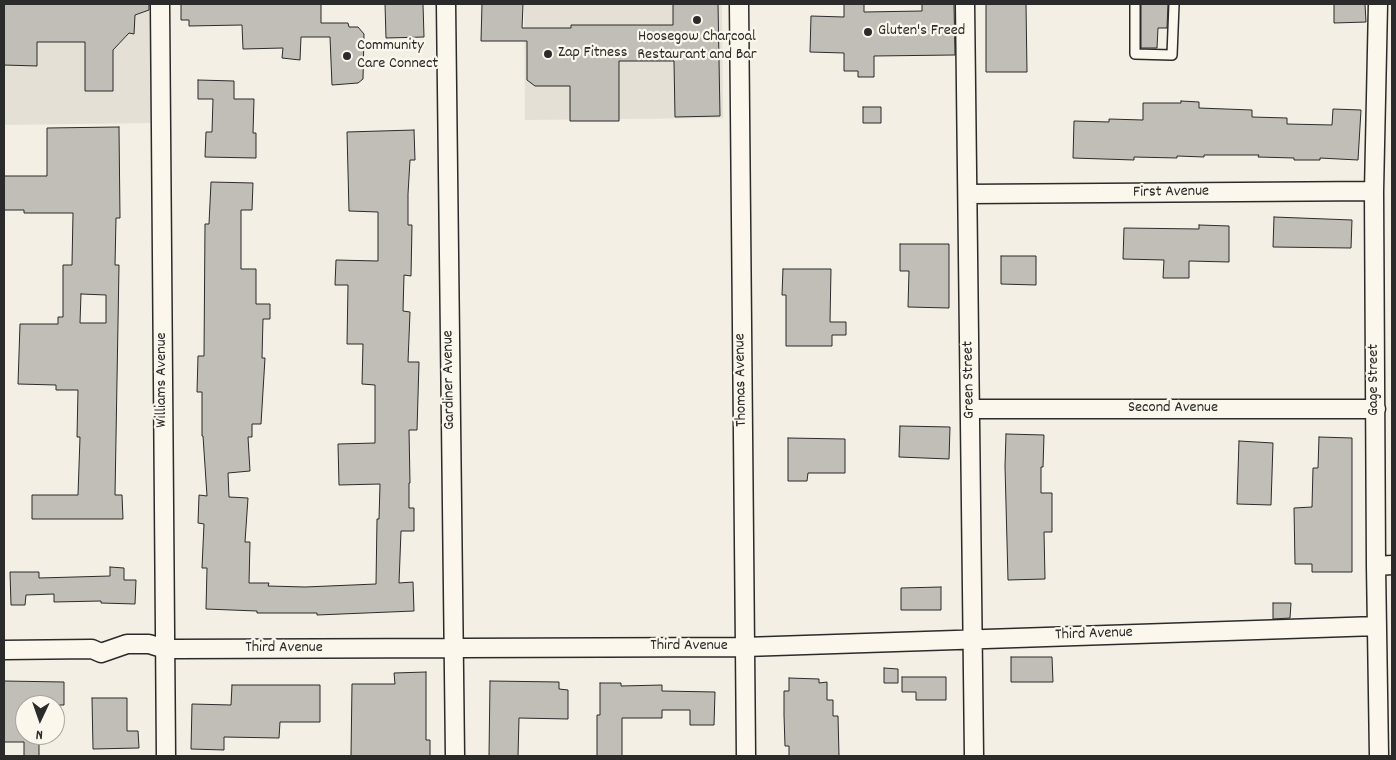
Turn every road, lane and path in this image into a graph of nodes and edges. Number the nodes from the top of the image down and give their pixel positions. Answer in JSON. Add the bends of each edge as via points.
{"nodes":[{"id":1,"x":160,"y":4,"type":"edge"},
{"id":2,"x":446,"y":4,"type":"edge"},
{"id":3,"x":739,"y":4,"type":"edge"},
{"id":4,"x":966,"y":4,"type":"edge"},
{"id":5,"x":1136,"y":4,"type":"edge"},
{"id":6,"x":1174,"y":4,"type":"edge"},
{"id":7,"x":1378,"y":4,"type":"edge"},
{"id":8,"x":1374,"y":191,"type":"junction"},
{"id":9,"x":968,"y":194,"type":"junction"},
{"id":10,"x":1376,"y":408,"type":"junction"},
{"id":11,"x":970,"y":409,"type":"junction"},
{"id":12,"x":1384,"y":566,"type":"edge"},
{"id":13,"x":1377,"y":626,"type":"junction"},
{"id":14,"x":972,"y":639,"type":"junction"},
{"id":15,"x":745,"y":647,"type":"junction"},
{"id":16,"x":453,"y":648,"type":"junction"},
{"id":17,"x":165,"y":649,"type":"junction"},
{"id":18,"x":4,"y":650,"type":"edge"},
{"id":19,"x":166,"y":756,"type":"edge"},
{"id":20,"x":454,"y":756,"type":"edge"},
{"id":21,"x":746,"y":756,"type":"edge"},
{"id":22,"x":974,"y":756,"type":"edge"},
{"id":23,"x":1379,"y":756,"type":"edge"}],
"edges":[{"from":1,"to":17,"type":"street","name":"Williams Avenue"},
{"from":2,"to":16,"type":"street","name":"Gardiner Avenue"},
{"from":3,"to":15,"type":"street","name":"Thomas Avenue"},
{"from":4,"to":9,"type":"street","name":"Green Street"},
{"from":5,"to":6,"type":"lane","via":[[1135,54],[1172,55]]},
{"from":7,"to":8,"type":"street","name":"Gage Street"},
{"from":8,"to":9,"type":"street","name":"First Avenue"},
{"from":8,"to":10,"type":"street","name":"Gage Street"},
{"from":9,"to":11,"type":"street","name":"Green Street"},
{"from":10,"to":11,"type":"street","name":"Second Avenue"},
{"from":10,"to":12,"type":"street","name":"Gage Street"},
{"from":11,"to":14,"type":"street","name":"Green Street"},
{"from":12,"to":13,"type":"street","name":"Gage Street"},
{"from":13,"to":14,"type":"street","name":"Third Avenue"},
{"from":13,"to":23,"type":"street","name":"Gage Street"},
{"from":14,"to":15,"type":"street","name":"Third Avenue"},
{"from":14,"to":22,"type":"street","name":"Green Street"},
{"from":15,"to":16,"type":"street","name":"Third Avenue"},
{"from":15,"to":21,"type":"street","name":"Thomas Avenue"},
{"from":16,"to":17,"type":"street","name":"Third Avenue"},
{"from":16,"to":20,"type":"street","name":"Gardiner Avenue"},
{"from":17,"to":18,"type":"street","name":"Third Avenue","via":[[149,644],[127,644],[101,653],[92,649]]},
{"from":17,"to":19,"type":"street","name":"Williams Avenue"}]}
